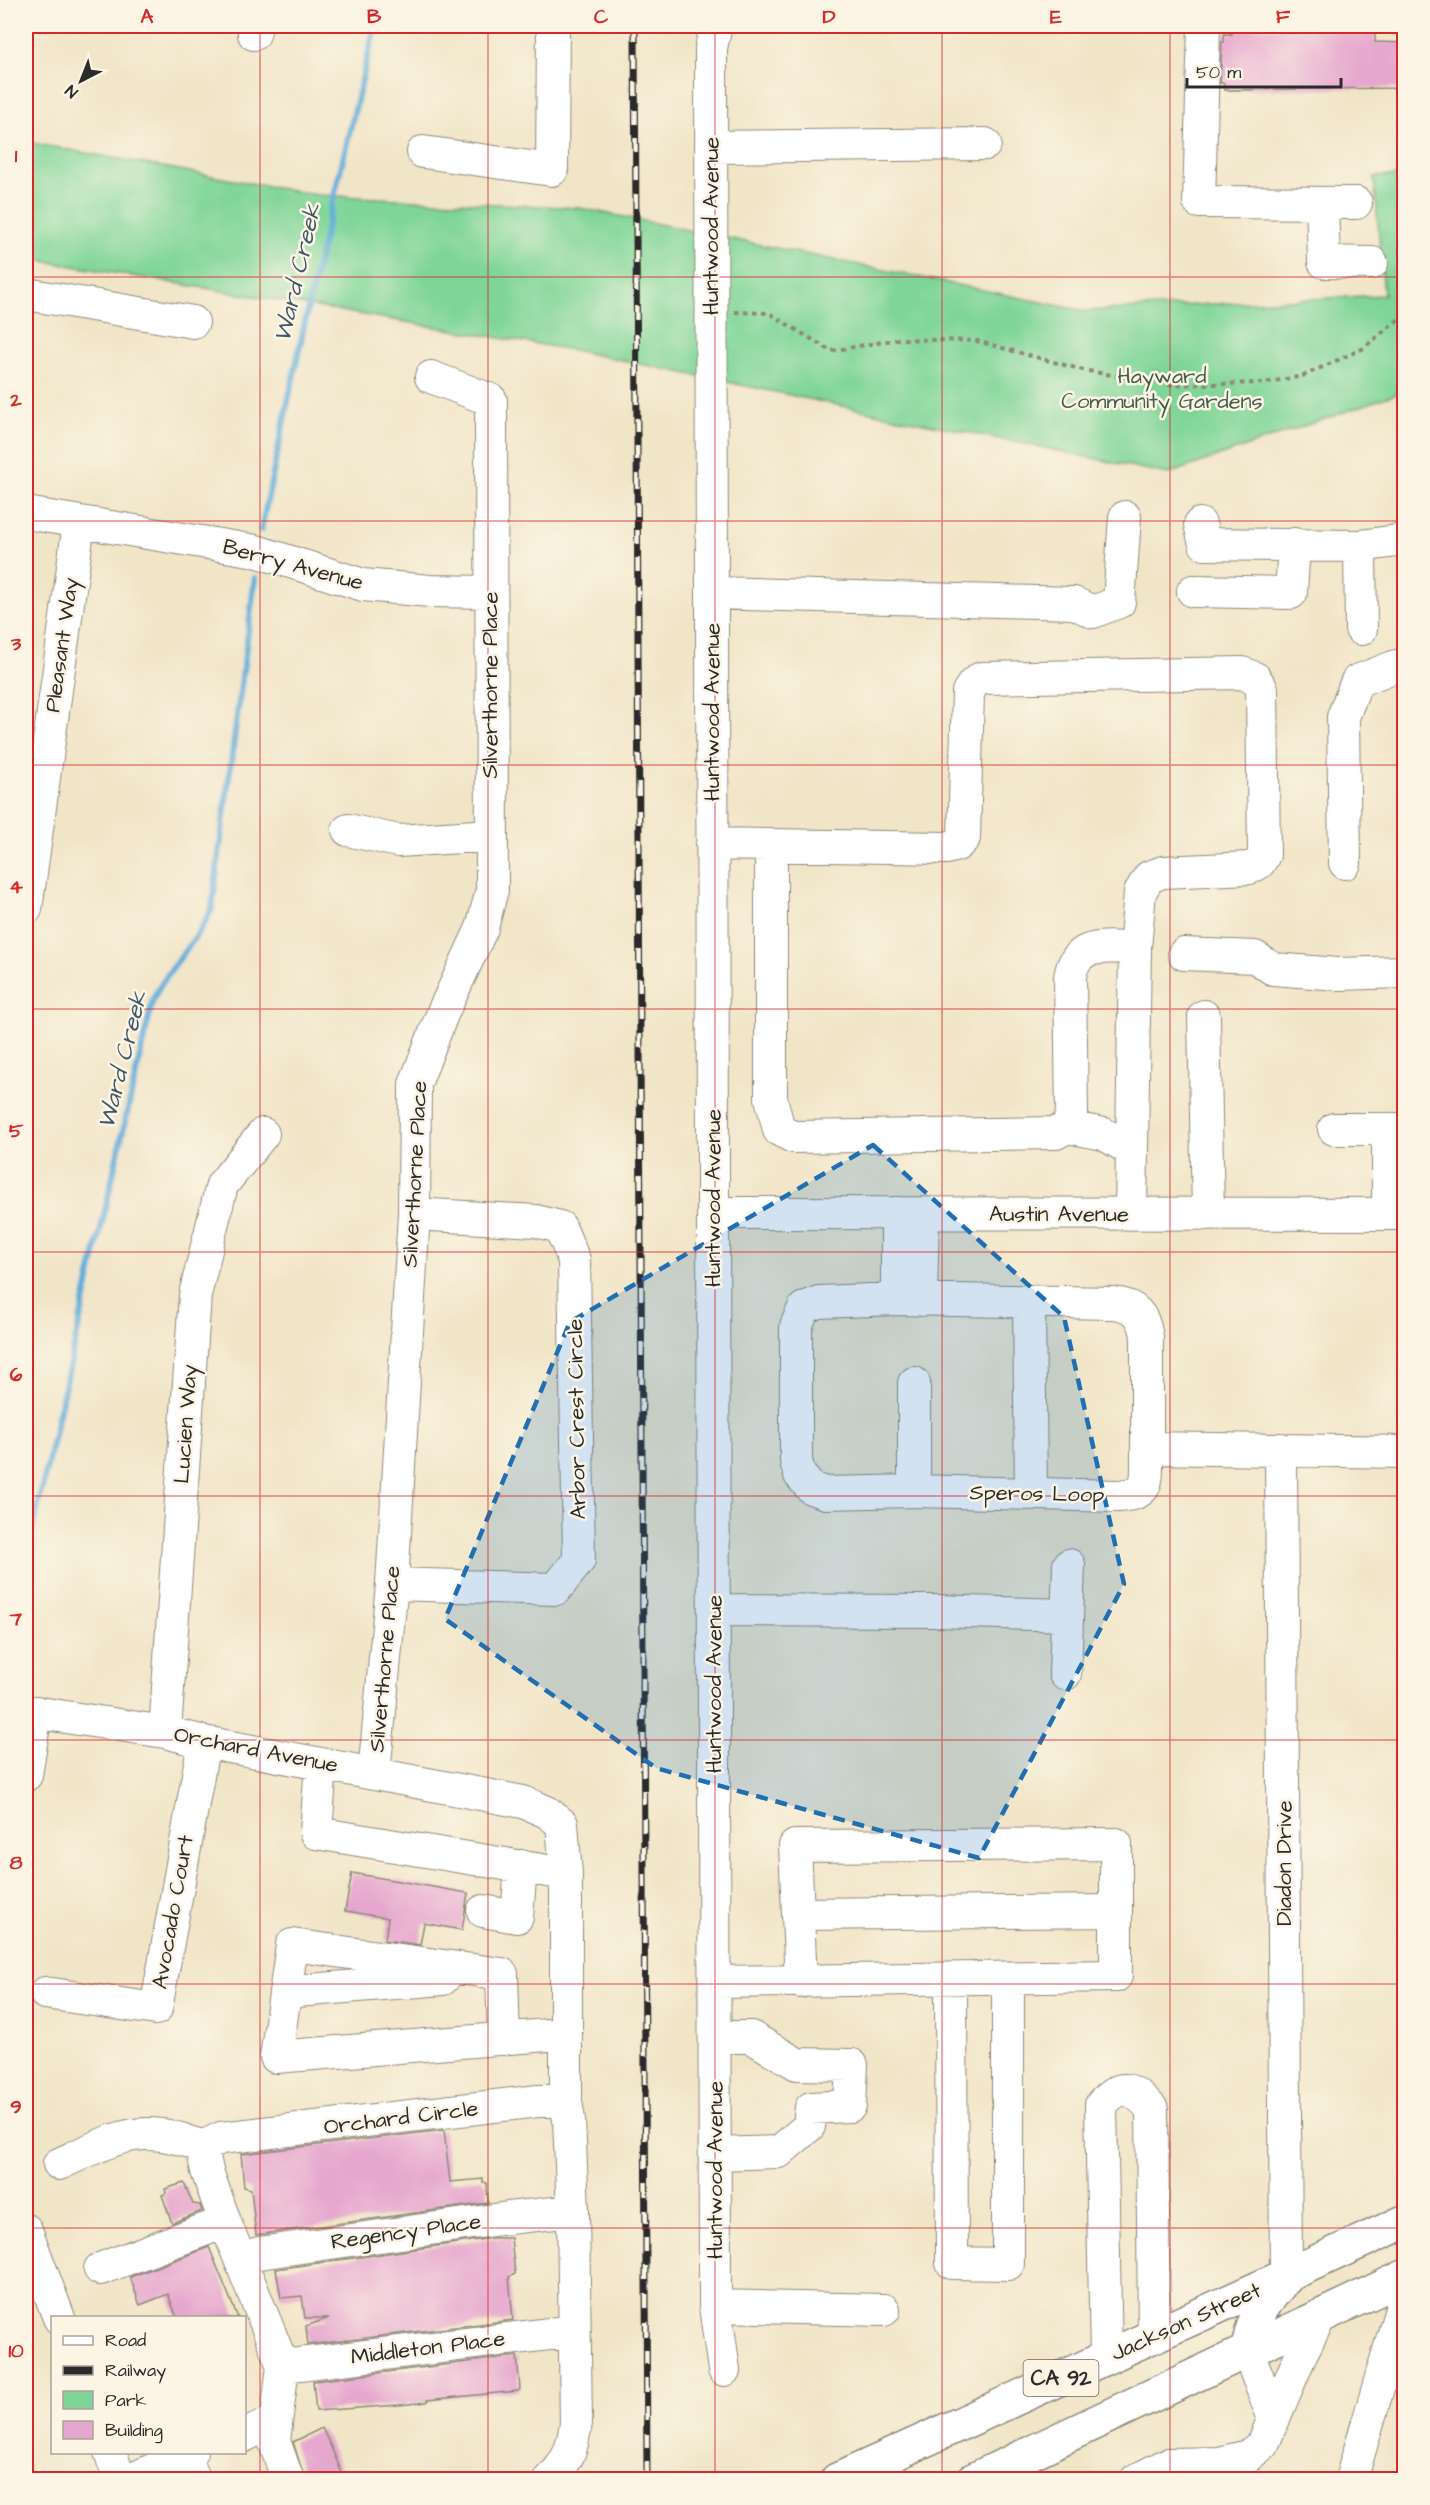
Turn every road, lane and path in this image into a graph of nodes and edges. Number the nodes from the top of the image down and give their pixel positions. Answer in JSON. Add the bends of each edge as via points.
{"nodes":[{"id":1,"x":552,"y":26,"type":"edge"},
{"id":2,"x":716,"y":26,"type":"edge"},
{"id":3,"x":1204,"y":26,"type":"edge"},
{"id":4,"x":985,"y":144,"type":"dead end"},
{"id":5,"x":711,"y":147,"type":"junction"},
{"id":6,"x":423,"y":152,"type":"dead end"},
{"id":7,"x":1322,"y":203,"type":"junction"},
{"id":8,"x":1356,"y":203,"type":"dead end"},
{"id":9,"x":1372,"y":263,"type":"dead end"},
{"id":10,"x":26,"y":294,"type":"edge"},
{"id":11,"x":711,"y":310,"type":"junction"},
{"id":12,"x":1404,"y":315,"type":"edge"},
{"id":13,"x":193,"y":322,"type":"dead end"},
{"id":14,"x":431,"y":376,"type":"dead end"},
{"id":15,"x":26,"y":513,"type":"edge"},
{"id":16,"x":1125,"y":517,"type":"dead end"},
{"id":17,"x":79,"y":523,"type":"junction"},
{"id":18,"x":1200,"y":524,"type":"dead end"},
{"id":19,"x":1404,"y":540,"type":"edge"},
{"id":20,"x":1294,"y":544,"type":"junction"},
{"id":21,"x":1360,"y":546,"type":"junction"},
{"id":22,"x":1193,"y":591,"type":"dead end"},
{"id":23,"x":490,"y":592,"type":"junction"},
{"id":24,"x":712,"y":593,"type":"junction"},
{"id":25,"x":1361,"y":629,"type":"dead end"},
{"id":26,"x":1404,"y":666,"type":"edge"},
{"id":27,"x":348,"y":830,"type":"dead end"},
{"id":28,"x":491,"y":835,"type":"junction"},
{"id":29,"x":712,"y":844,"type":"junction"},
{"id":30,"x":771,"y":844,"type":"junction"},
{"id":31,"x":1345,"y":862,"type":"dead end"},
{"id":32,"x":26,"y":909,"type":"edge"},
{"id":33,"x":1135,"y":948,"type":"junction"},
{"id":34,"x":1184,"y":954,"type":"dead end"},
{"id":35,"x":1404,"y":972,"type":"edge"},
{"id":36,"x":1204,"y":1016,"type":"dead end"},
{"id":37,"x":1067,"y":1126,"type":"junction"},
{"id":38,"x":1334,"y":1129,"type":"dead end"},
{"id":39,"x":1396,"y":1130,"type":"edge"},
{"id":40,"x":262,"y":1134,"type":"dead end"},
{"id":41,"x":1131,"y":1150,"type":"junction"},
{"id":42,"x":713,"y":1213,"type":"junction"},
{"id":43,"x":414,"y":1214,"type":"junction"},
{"id":44,"x":910,"y":1214,"type":"junction"},
{"id":45,"x":1131,"y":1214,"type":"junction"},
{"id":46,"x":1208,"y":1214,"type":"junction"},
{"id":47,"x":1396,"y":1214,"type":"edge"},
{"id":48,"x":909,"y":1300,"type":"junction"},
{"id":49,"x":1029,"y":1300,"type":"junction"},
{"id":50,"x":914,"y":1383,"type":"dead end"},
{"id":51,"x":1147,"y":1448,"type":"junction"},
{"id":52,"x":1281,"y":1449,"type":"junction"},
{"id":53,"x":1404,"y":1452,"type":"edge"},
{"id":54,"x":914,"y":1491,"type":"junction"},
{"id":55,"x":1031,"y":1493,"type":"junction"},
{"id":56,"x":1069,"y":1565,"type":"dead end"},
{"id":57,"x":392,"y":1584,"type":"junction"},
{"id":58,"x":714,"y":1610,"type":"junction"},
{"id":59,"x":1066,"y":1615,"type":"junction"},
{"id":60,"x":1065,"y":1674,"type":"dead end"},
{"id":61,"x":31,"y":1712,"type":"edge"},
{"id":62,"x":165,"y":1732,"type":"junction"},
{"id":63,"x":204,"y":1742,"type":"junction"},
{"id":64,"x":321,"y":1764,"type":"junction"},
{"id":65,"x":26,"y":1774,"type":"edge"},
{"id":66,"x":374,"y":1774,"type":"junction"},
{"id":67,"x":521,"y":1866,"type":"junction"},
{"id":68,"x":566,"y":1874,"type":"junction"},
{"id":69,"x":483,"y":1911,"type":"dead end"},
{"id":70,"x":1116,"y":1911,"type":"junction"},
{"id":71,"x":798,"y":1914,"type":"junction"},
{"id":72,"x":502,"y":1974,"type":"junction"},
{"id":73,"x":1008,"y":1978,"type":"junction"},
{"id":74,"x":951,"y":1979,"type":"junction"},
{"id":75,"x":715,"y":1982,"type":"junction"},
{"id":76,"x":801,"y":1982,"type":"junction"},
{"id":77,"x":285,"y":1992,"type":"junction"},
{"id":78,"x":45,"y":1993,"type":"dead end"},
{"id":79,"x":566,"y":2034,"type":"junction"},
{"id":80,"x":715,"y":2037,"type":"junction"},
{"id":81,"x":504,"y":2039,"type":"junction"},
{"id":82,"x":566,"y":2101,"type":"junction"},
{"id":83,"x":202,"y":2147,"type":"junction"},
{"id":84,"x":715,"y":2154,"type":"junction"},
{"id":85,"x":59,"y":2164,"type":"dead end"},
{"id":86,"x":573,"y":2211,"type":"junction"},
{"id":87,"x":225,"y":2222,"type":"junction"},
{"id":88,"x":1404,"y":2222,"type":"edge"},
{"id":89,"x":26,"y":2230,"type":"edge"},
{"id":90,"x":240,"y":2259,"type":"junction"},
{"id":91,"x":100,"y":2269,"type":"dead end"},
{"id":92,"x":1286,"y":2277,"type":"junction"},
{"id":93,"x":1404,"y":2277,"type":"edge"},
{"id":94,"x":1404,"y":2299,"type":"edge"},
{"id":95,"x":715,"y":2306,"type":"junction"},
{"id":96,"x":884,"y":2310,"type":"dead end"},
{"id":97,"x":58,"y":2316,"type":"edge"},
{"id":98,"x":1320,"y":2317,"type":"junction"},
{"id":99,"x":574,"y":2331,"type":"junction"},
{"id":100,"x":256,"y":2333,"type":"edge"},
{"id":101,"x":1154,"y":2337,"type":"junction"},
{"id":102,"x":1248,"y":2352,"type":"junction"},
{"id":103,"x":1106,"y":2358,"type":"junction"},
{"id":104,"x":283,"y":2366,"type":"junction"},
{"id":105,"x":724,"y":2370,"type":"dead end"},
{"id":106,"x":1274,"y":2418,"type":"junction"},
{"id":107,"x":276,"y":2420,"type":"junction"},
{"id":108,"x":246,"y":2435,"type":"edge"},
{"id":109,"x":111,"y":2454,"type":"edge"},
{"id":110,"x":190,"y":2462,"type":"edge"},
{"id":111,"x":120,"y":2480,"type":"edge"},
{"id":112,"x":130,"y":2480,"type":"edge"},
{"id":113,"x":288,"y":2480,"type":"edge"},
{"id":114,"x":550,"y":2480,"type":"edge"},
{"id":115,"x":837,"y":2480,"type":"edge"},
{"id":116,"x":973,"y":2480,"type":"edge"},
{"id":117,"x":1136,"y":2480,"type":"edge"},
{"id":118,"x":1351,"y":2480,"type":"edge"}],
"edges":[{"from":1,"to":6,"type":"street","via":[[552,170]]},
{"from":2,"to":5,"type":"street","name":"Huntwood Avenue","via":[[711,48]]},
{"from":3,"to":7,"type":"street","via":[[1199,202]]},
{"from":4,"to":5,"type":"street"},
{"from":5,"to":11,"type":"street","name":"Huntwood Avenue"},
{"from":7,"to":8,"type":"street"},
{"from":7,"to":9,"type":"street","via":[[1324,262]]},
{"from":10,"to":13,"type":"street"},
{"from":11,"to":12,"type":"path","via":[[769,313],[831,351],[899,339],[977,341],[1083,370],[1168,385],[1264,383],[1303,376],[1362,349]]},
{"from":11,"to":24,"type":"street","name":"Huntwood Avenue"},
{"from":14,"to":23,"type":"street","name":"Silverthorne Place","via":[[491,400]]},
{"from":15,"to":17,"type":"street","name":"Berry Avenue"},
{"from":16,"to":24,"type":"street","via":[[1119,602],[1093,612],[1074,603]]},
{"from":17,"to":23,"type":"street","name":"Berry Avenue","via":[[256,551],[363,585]]},
{"from":17,"to":32,"type":"street","name":"Pleasant Way"},
{"from":18,"to":20,"type":"street","via":[[1205,544]]},
{"from":19,"to":21,"type":"street"},
{"from":20,"to":21,"type":"street"},
{"from":20,"to":22,"type":"street","via":[[1291,593]]},
{"from":21,"to":25,"type":"street"},
{"from":23,"to":28,"type":"street","name":"Silverthorne Place"},
{"from":24,"to":29,"type":"street","name":"Huntwood Avenue"},
{"from":26,"to":31,"type":"street","via":[[1357,681],[1343,717]]},
{"from":27,"to":28,"type":"street","via":[[398,841]]},
{"from":28,"to":43,"type":"street","name":"Silverthorne Place","via":[[492,890],[482,928],[442,1012],[415,1084]]},
{"from":29,"to":30,"type":"street"},
{"from":29,"to":42,"type":"street","name":"Huntwood Avenue"},
{"from":30,"to":33,"type":"street","via":[[946,848],[957,845],[964,838],[968,693],[981,678],[1250,675],[1262,689],[1264,855],[1250,868],[1163,872],[1149,877],[1140,892]]},
{"from":30,"to":37,"type":"street","via":[[771,1098],[778,1130],[793,1137],[814,1137],[1056,1133]]},
{"from":33,"to":37,"type":"street","via":[[1092,948],[1072,964],[1072,1114]]},
{"from":33,"to":41,"type":"street"},
{"from":34,"to":35,"type":"street","via":[[1255,957],[1273,969],[1338,974]]},
{"from":36,"to":46,"type":"street"},
{"from":37,"to":41,"type":"street","via":[[1104,1134]]},
{"from":38,"to":39,"type":"street"},
{"from":39,"to":47,"type":"street"},
{"from":40,"to":62,"type":"street","name":"Lucien Way","via":[[222,1185],[195,1295]]},
{"from":41,"to":45,"type":"street"},
{"from":42,"to":44,"type":"street","name":"Austin Avenue"},
{"from":42,"to":58,"type":"street","name":"Huntwood Avenue"},
{"from":43,"to":57,"type":"street","name":"Silverthorne Place"},
{"from":43,"to":57,"type":"street","name":"Arbor Crest Circle","via":[[536,1221],[560,1227],[574,1260],[579,1560],[556,1589]]},
{"from":44,"to":45,"type":"street","name":"Austin Avenue"},
{"from":44,"to":48,"type":"street"},
{"from":45,"to":46,"type":"street","name":"Austin Avenue"},
{"from":46,"to":47,"type":"street","name":"Austin Avenue"},
{"from":48,"to":49,"type":"street","name":"Speros Loop"},
{"from":48,"to":54,"type":"street","name":"Speros Loop","via":[[819,1302],[804,1308],[796,1326],[796,1461],[800,1475],[811,1488],[826,1493]]},
{"from":49,"to":51,"type":"street","name":"Speros Loop","via":[[1126,1304],[1138,1311],[1147,1337]]},
{"from":49,"to":55,"type":"street"},
{"from":50,"to":54,"type":"street"},
{"from":51,"to":52,"type":"street"},
{"from":51,"to":55,"type":"street","name":"Speros Loop","via":[[1147,1482],[1134,1494]]},
{"from":52,"to":53,"type":"street"},
{"from":52,"to":92,"type":"street","name":"Diadon Drive"},
{"from":54,"to":55,"type":"street","name":"Speros Loop"},
{"from":56,"to":59,"type":"street"},
{"from":57,"to":66,"type":"street","name":"Silverthorne Place"},
{"from":58,"to":59,"type":"street"},
{"from":58,"to":75,"type":"street","name":"Huntwood Avenue"},
{"from":59,"to":60,"type":"street"},
{"from":61,"to":62,"type":"street","name":"Orchard Avenue"},
{"from":61,"to":65,"type":"street"},
{"from":62,"to":63,"type":"street","name":"Orchard Avenue"},
{"from":63,"to":64,"type":"street","name":"Orchard Avenue"},
{"from":63,"to":78,"type":"street","name":"Avocado Court","via":[[156,2009]]},
{"from":64,"to":66,"type":"street","name":"Orchard Avenue"},
{"from":64,"to":67,"type":"street","via":[[316,1833]]},
{"from":66,"to":68,"type":"street","name":"Orchard Avenue","via":[[523,1802],[547,1812],[562,1824]]},
{"from":67,"to":68,"type":"street"},
{"from":67,"to":69,"type":"street","via":[[517,1917]]},
{"from":68,"to":79,"type":"street","name":"Orchard Avenue"},
{"from":70,"to":71,"type":"street"},
{"from":70,"to":71,"type":"street","via":[[1116,1844],[795,1846]]},
{"from":70,"to":73,"type":"street","via":[[1116,1976]]},
{"from":71,"to":76,"type":"street"},
{"from":72,"to":77,"type":"street"},
{"from":72,"to":77,"type":"street","via":[[292,1945]]},
{"from":72,"to":81,"type":"street"},
{"from":73,"to":74,"type":"street"},
{"from":73,"to":74,"type":"street","via":[[1008,2264],[951,2263]]},
{"from":74,"to":76,"type":"street"},
{"from":75,"to":76,"type":"street"},
{"from":75,"to":80,"type":"street","name":"Huntwood Avenue"},
{"from":77,"to":81,"type":"street","via":[[276,2057]]},
{"from":79,"to":81,"type":"street"},
{"from":79,"to":82,"type":"street","name":"Orchard Avenue"},
{"from":80,"to":84,"type":"street","name":"Huntwood Avenue"},
{"from":80,"to":84,"type":"street","via":[[751,2037],[797,2064],[852,2065],[850,2106],[811,2108],[810,2126],[778,2152]]},
{"from":82,"to":83,"type":"street","name":"Orchard Circle","via":[[221,2138]]},
{"from":82,"to":86,"type":"street"},
{"from":83,"to":85,"type":"street","via":[[184,2138],[139,2133],[119,2137]]},
{"from":83,"to":87,"type":"street"},
{"from":84,"to":95,"type":"street","name":"Huntwood Avenue"},
{"from":86,"to":90,"type":"street","name":"Regency Place","via":[[259,2253]]},
{"from":86,"to":99,"type":"street"},
{"from":87,"to":90,"type":"street"},
{"from":87,"to":91,"type":"street"},
{"from":88,"to":92,"type":"main road","name":"Jackson Street","number":"CA 92"},
{"from":89,"to":97,"type":"street"},
{"from":90,"to":100,"type":"street"},
{"from":92,"to":101,"type":"main road","name":"Jackson Street","number":"CA 92"},
{"from":92,"to":102,"type":"main road","via":[[1261,2307],[1250,2330]]},
{"from":93,"to":98,"type":"main road","number":"CA 92"},
{"from":94,"to":118,"type":"street"},
{"from":95,"to":96,"type":"street"},
{"from":95,"to":105,"type":"street","name":"Huntwood Avenue"},
{"from":98,"to":102,"type":"main road","number":"CA 92"},
{"from":98,"to":106,"type":"street"},
{"from":99,"to":104,"type":"street","name":"Middleton Place"},
{"from":99,"to":114,"type":"street","via":[[576,2423],[572,2448],[564,2465]]},
{"from":100,"to":104,"type":"street"},
{"from":101,"to":103,"type":"main road","name":"Jackson Street","number":"CA 92"},
{"from":101,"to":103,"type":"street","via":[[1152,2109],[1139,2094],[1124,2089],[1112,2091],[1101,2105]]},
{"from":102,"to":106,"type":"street"},
{"from":102,"to":116,"type":"main road","number":"CA 92"},
{"from":103,"to":115,"type":"main road","name":"Jackson Street","number":"CA 92"},
{"from":104,"to":107,"type":"street"},
{"from":106,"to":117,"type":"street","via":[[1263,2444],[1248,2456],[1219,2463],[1168,2464]]},
{"from":107,"to":108,"type":"street"},
{"from":107,"to":113,"type":"street","via":[[274,2441]]},
{"from":109,"to":111,"type":"street"},
{"from":110,"to":112,"type":"street"}]}
